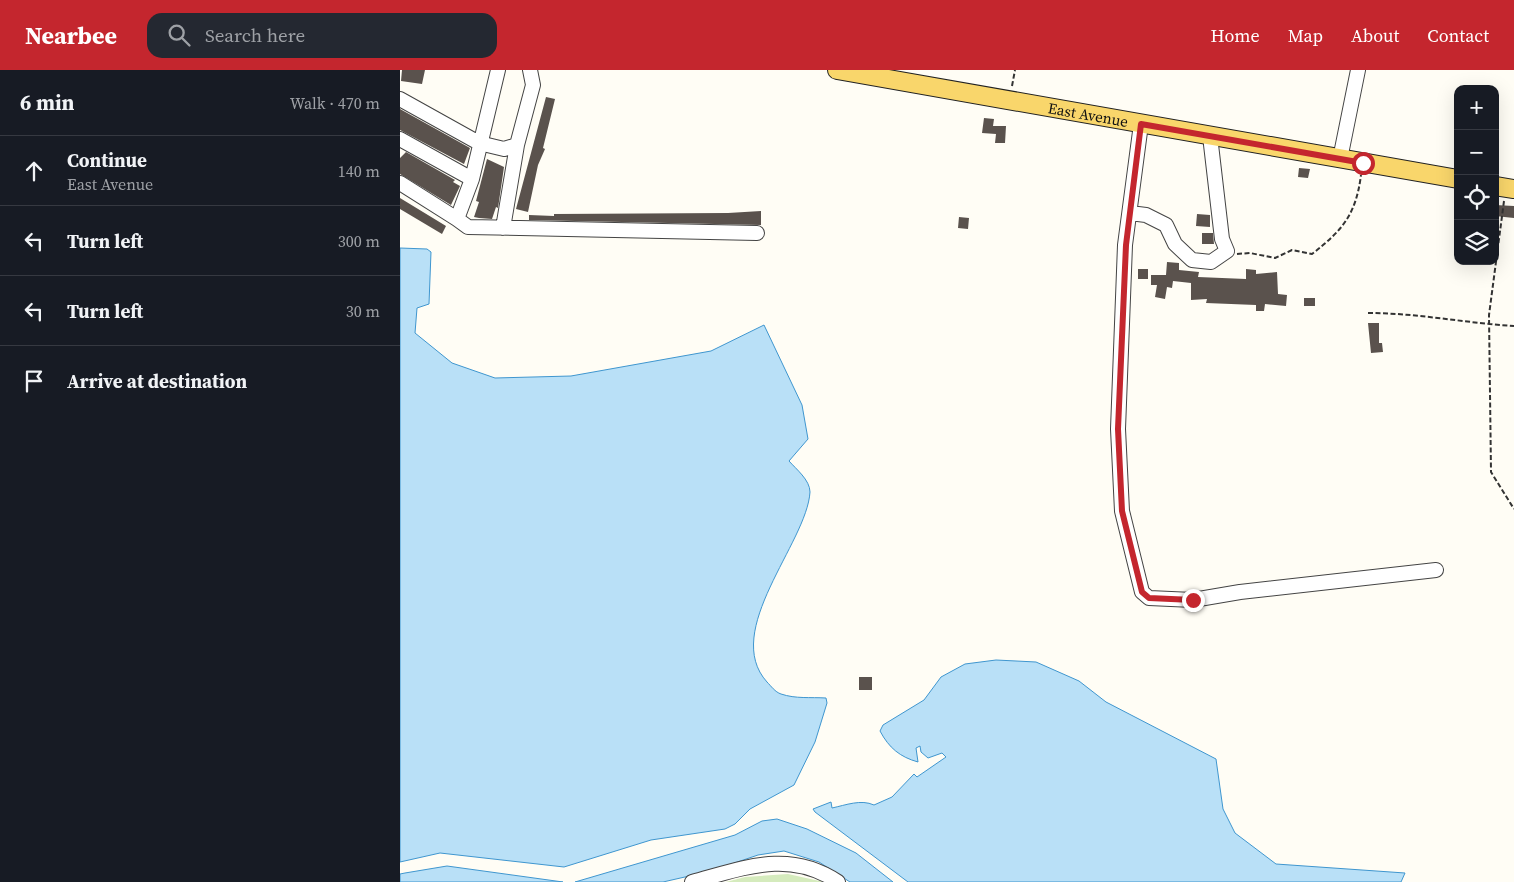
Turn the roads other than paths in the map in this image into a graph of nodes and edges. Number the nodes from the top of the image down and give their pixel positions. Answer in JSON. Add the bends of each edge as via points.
{"nodes":[{"id":1,"x":498,"y":70,"type":"edge"},
{"id":2,"x":530,"y":70,"type":"edge"},
{"id":3,"x":837,"y":70,"type":"edge"},
{"id":4,"x":1358,"y":70,"type":"edge"},
{"id":5,"x":400,"y":99,"type":"edge"},
{"id":6,"x":1141,"y":124,"type":"junction"},
{"id":7,"x":1210,"y":136,"type":"junction"},
{"id":8,"x":400,"y":139,"type":"edge"},
{"id":9,"x":479,"y":143,"type":"junction"},
{"id":10,"x":518,"y":145,"type":"junction"},
{"id":11,"x":1340,"y":159,"type":"junction"},
{"id":12,"x":1454,"y":178,"type":"edge"},
{"id":13,"x":472,"y":179,"type":"junction"},
{"id":14,"x":400,"y":183,"type":"edge"},
{"id":15,"x":1130,"y":213,"type":"junction"},
{"id":16,"x":457,"y":219,"type":"junction"},
{"id":17,"x":503,"y":228,"type":"junction"},
{"id":18,"x":757,"y":233,"type":"dead end"},
{"id":19,"x":1436,"y":570,"type":"dead end"},
{"id":20,"x":692,"y":882,"type":"edge"},
{"id":21,"x":838,"y":882,"type":"edge"}],
"edges":[{"from":1,"to":9,"type":"street"},
{"from":2,"to":10,"type":"street","via":[[533,85]]},
{"from":3,"to":6,"type":"main road","name":"East Avenue"},
{"from":4,"to":11,"type":"street"},
{"from":5,"to":9,"type":"street"},
{"from":6,"to":7,"type":"main road","name":"East Avenue"},
{"from":6,"to":15,"type":"street"},
{"from":7,"to":11,"type":"main road","name":"East Avenue"},
{"from":7,"to":15,"type":"street","via":[[1222,239],[1227,251],[1211,262],[1192,260],[1175,244],[1166,225],[1146,215]]},
{"from":8,"to":13,"type":"street"},
{"from":9,"to":10,"type":"street","via":[[504,149]]},
{"from":9,"to":13,"type":"street"},
{"from":10,"to":17,"type":"street"},
{"from":11,"to":12,"type":"main road","name":"East Avenue"},
{"from":13,"to":16,"type":"street"},
{"from":14,"to":16,"type":"street"},
{"from":15,"to":19,"type":"street","via":[[1118,429],[1122,511],[1142,592],[1149,598],[1193,600]]},
{"from":16,"to":17,"type":"street","via":[[468,227]]},
{"from":17,"to":18,"type":"street"},
{"from":20,"to":21,"type":"street","via":[[763,863],[786,863],[807,867]]}]}
